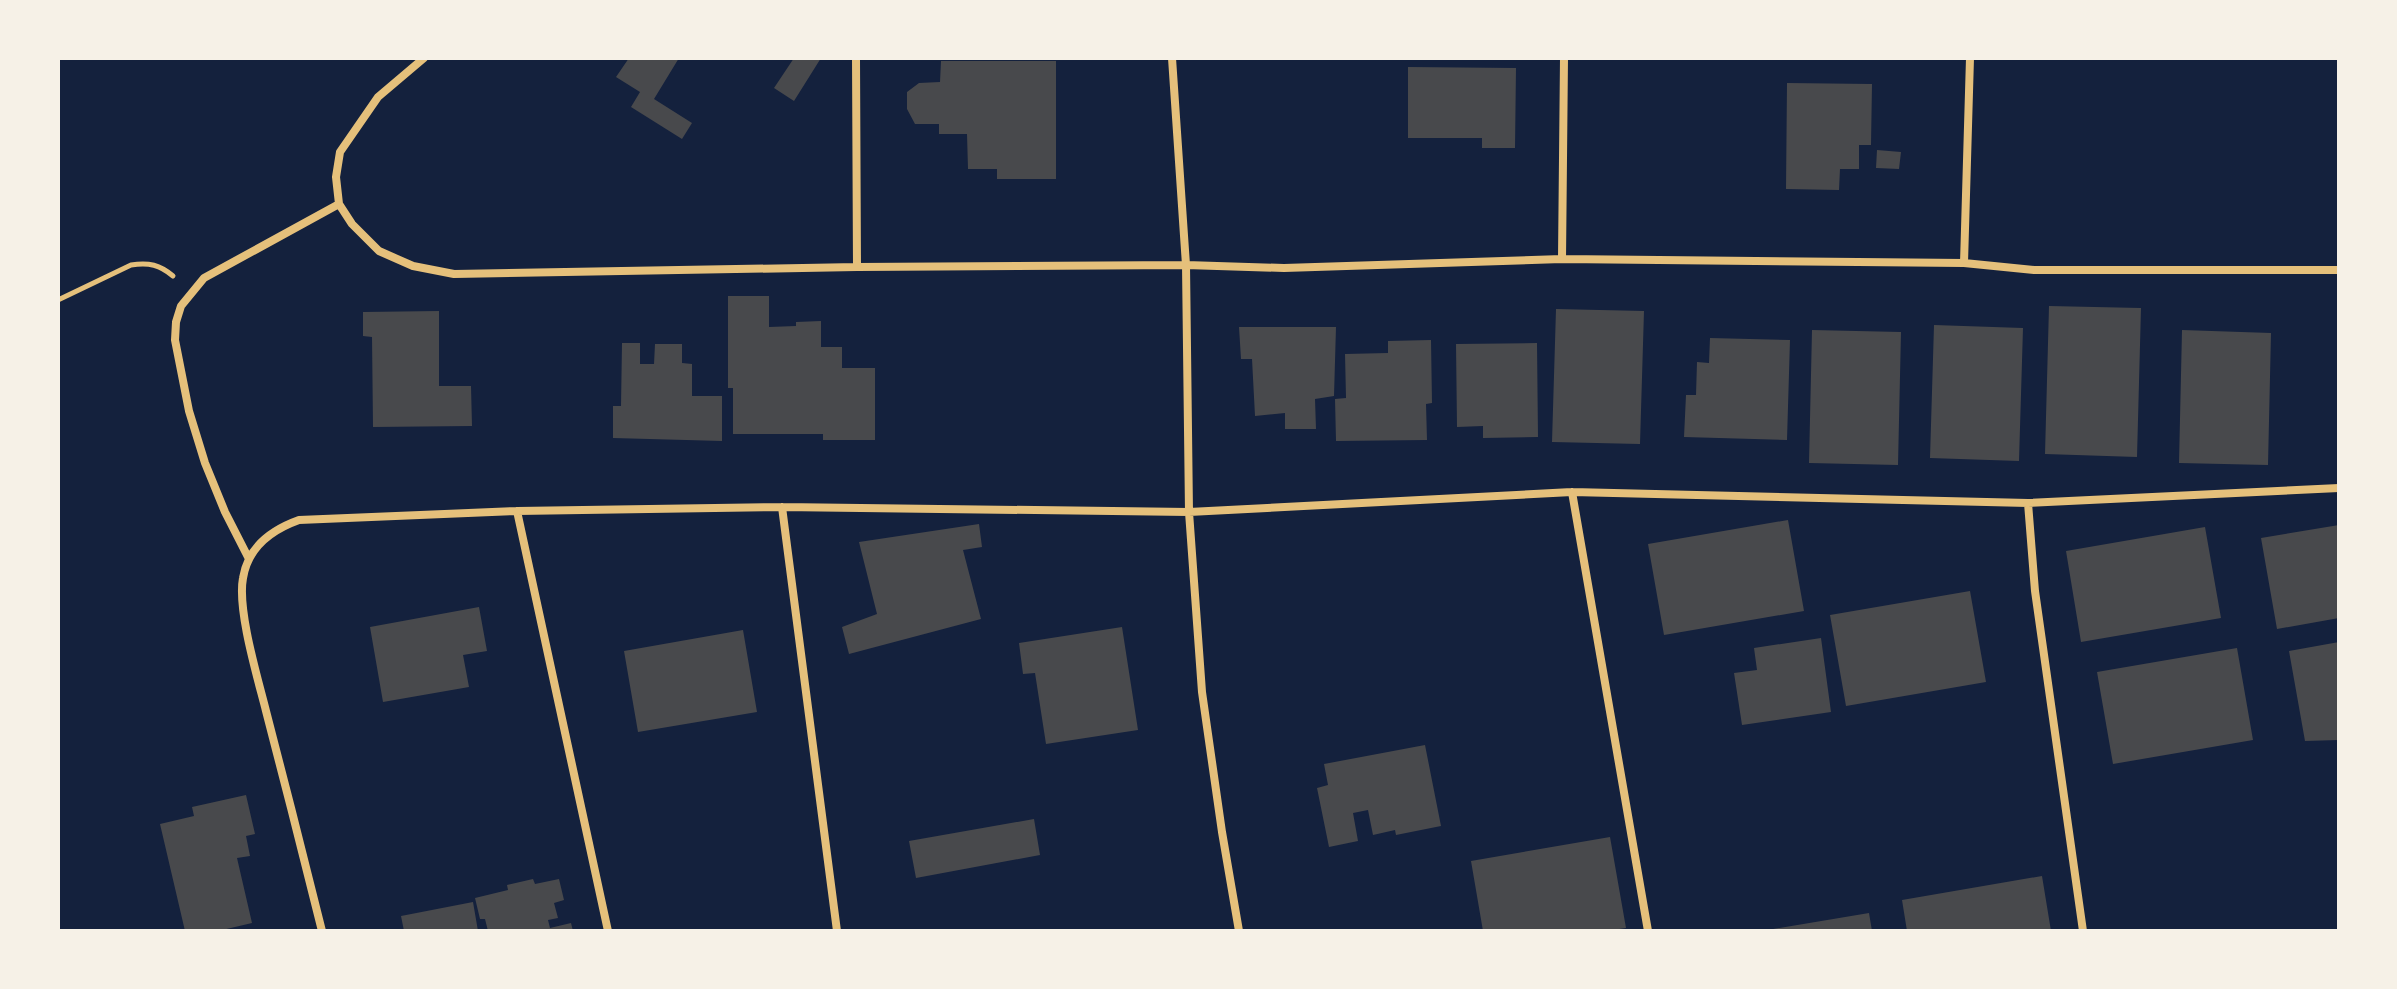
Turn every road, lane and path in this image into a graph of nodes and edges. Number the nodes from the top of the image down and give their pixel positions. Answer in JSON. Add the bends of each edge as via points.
{"nodes":[{"id":1,"x":424,"y":58,"type":"edge"},
{"id":2,"x":856,"y":58,"type":"edge"},
{"id":3,"x":1172,"y":58,"type":"edge"},
{"id":4,"x":1564,"y":58,"type":"edge"},
{"id":5,"x":1970,"y":58,"type":"edge"},
{"id":6,"x":339,"y":204,"type":"junction"},
{"id":7,"x":1562,"y":259,"type":"junction"},
{"id":8,"x":1964,"y":263,"type":"junction"},
{"id":9,"x":1186,"y":265,"type":"junction"},
{"id":10,"x":857,"y":267,"type":"junction"},
{"id":11,"x":2339,"y":270,"type":"edge"},
{"id":12,"x":191,"y":291,"type":"junction"},
{"id":13,"x":58,"y":300,"type":"edge"},
{"id":14,"x":2339,"y":488,"type":"edge"},
{"id":15,"x":1572,"y":492,"type":"junction"},
{"id":16,"x":2028,"y":503,"type":"junction"},
{"id":17,"x":782,"y":507,"type":"junction"},
{"id":18,"x":517,"y":511,"type":"junction"},
{"id":19,"x":1189,"y":512,"type":"junction"},
{"id":20,"x":249,"y":559,"type":"junction"},
{"id":21,"x":322,"y":931,"type":"edge"},
{"id":22,"x":608,"y":931,"type":"edge"},
{"id":23,"x":837,"y":931,"type":"edge"},
{"id":24,"x":1239,"y":931,"type":"edge"},
{"id":25,"x":1648,"y":931,"type":"edge"},
{"id":26,"x":2083,"y":931,"type":"edge"}],
"edges":[{"from":1,"to":6,"type":"street","via":[[378,97],[340,152]]},
{"from":2,"to":10,"type":"street"},
{"from":3,"to":9,"type":"street"},
{"from":4,"to":7,"type":"street"},
{"from":5,"to":8,"type":"street"},
{"from":6,"to":10,"type":"street","via":[[379,251],[413,266],[454,274]]},
{"from":6,"to":12,"type":"street","via":[[204,278]]},
{"from":7,"to":8,"type":"street"},
{"from":7,"to":9,"type":"street","via":[[1284,268]]},
{"from":8,"to":11,"type":"street","via":[[2034,270]]},
{"from":9,"to":10,"type":"street"},
{"from":9,"to":19,"type":"street"},
{"from":12,"to":13,"type":"path","via":[[160,266],[141,264]]},
{"from":12,"to":20,"type":"street","via":[[181,306],[175,340],[189,411],[205,463]]},
{"from":14,"to":16,"type":"street"},
{"from":15,"to":16,"type":"street"},
{"from":15,"to":19,"type":"street"},
{"from":15,"to":25,"type":"street"},
{"from":16,"to":26,"type":"street","via":[[2035,591]]},
{"from":17,"to":18,"type":"street"},
{"from":17,"to":19,"type":"street"},
{"from":17,"to":23,"type":"street"},
{"from":18,"to":20,"type":"street","via":[[299,520],[261,541]]},
{"from":18,"to":22,"type":"street"},
{"from":19,"to":24,"type":"street","via":[[1202,692]]},
{"from":20,"to":21,"type":"street","via":[[242,580],[252,658]]}]}
